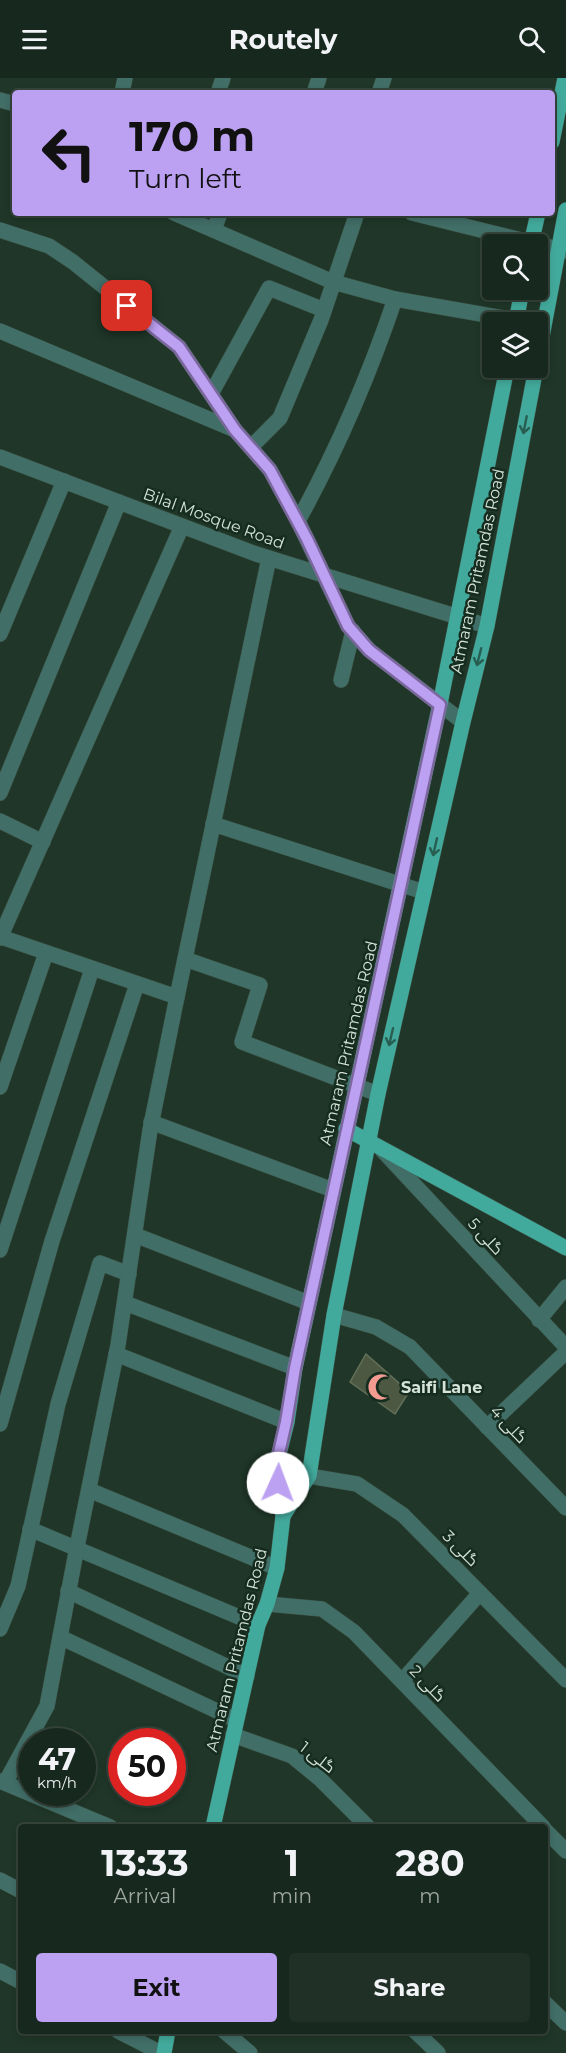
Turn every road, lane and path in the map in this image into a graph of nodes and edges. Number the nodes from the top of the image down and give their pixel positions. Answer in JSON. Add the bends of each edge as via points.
{"nodes":[{"id":1,"x":564,"y":78,"type":"edge"},
{"id":2,"x":555,"y":126,"type":"edge"},
{"id":3,"x":566,"y":210,"type":"edge"},
{"id":4,"x":181,"y":216,"type":"edge"},
{"id":5,"x":219,"y":216,"type":"edge"},
{"id":6,"x":356,"y":216,"type":"edge"},
{"id":7,"x":424,"y":216,"type":"edge"},
{"id":8,"x":537,"y":216,"type":"edge"},
{"id":9,"x":0,"y":230,"type":"edge"},
{"id":10,"x":214,"y":230,"type":"junction"},
{"id":11,"x":495,"y":234,"type":"edge"},
{"id":12,"x":533,"y":234,"type":"edge"},
{"id":13,"x":562,"y":250,"type":"edge"},
{"id":14,"x":333,"y":282,"type":"junction"},
{"id":15,"x":395,"y":299,"type":"junction"},
{"id":16,"x":324,"y":310,"type":"junction"},
{"id":17,"x":544,"y":312,"type":"edge"},
{"id":18,"x":482,"y":315,"type":"edge"},
{"id":19,"x":0,"y":331,"type":"edge"},
{"id":20,"x":505,"y":378,"type":"edge"},
{"id":21,"x":534,"y":378,"type":"edge"},
{"id":22,"x":211,"y":394,"type":"junction"},
{"id":23,"x":235,"y":430,"type":"junction"},
{"id":24,"x":250,"y":447,"type":"junction"},
{"id":25,"x":0,"y":457,"type":"edge"},
{"id":26,"x":64,"y":481,"type":"junction"},
{"id":27,"x":119,"y":502,"type":"junction"},
{"id":28,"x":298,"y":521,"type":"junction"},
{"id":29,"x":182,"y":526,"type":"junction"},
{"id":30,"x":269,"y":558,"type":"junction"},
{"id":31,"x":325,"y":576,"type":"junction"},
{"id":32,"x":457,"y":618,"type":"junction"},
{"id":33,"x":487,"y":626,"type":"junction"},
{"id":34,"x":353,"y":631,"type":"junction"},
{"id":35,"x":0,"y":634,"type":"edge"},
{"id":36,"x":341,"y":680,"type":"dead end"},
{"id":37,"x":440,"y":705,"type":"junction"},
{"id":38,"x":463,"y":722,"type":"junction"},
{"id":39,"x":0,"y":793,"type":"edge"},
{"id":40,"x":0,"y":821,"type":"edge"},
{"id":41,"x":213,"y":824,"type":"junction"},
{"id":42,"x":43,"y":842,"type":"junction"},
{"id":43,"x":402,"y":884,"type":"junction"},
{"id":44,"x":424,"y":892,"type":"junction"},
{"id":45,"x":0,"y":938,"type":"edge"},
{"id":46,"x":46,"y":953,"type":"junction"},
{"id":47,"x":185,"y":959,"type":"junction"},
{"id":48,"x":92,"y":969,"type":"junction"},
{"id":49,"x":137,"y":984,"type":"junction"},
{"id":50,"x":177,"y":998,"type":"junction"},
{"id":51,"x":0,"y":1087,"type":"edge"},
{"id":52,"x":357,"y":1087,"type":"junction"},
{"id":53,"x":378,"y":1094,"type":"junction"},
{"id":54,"x":152,"y":1122,"type":"junction"},
{"id":55,"x":346,"y":1129,"type":"junction"},
{"id":56,"x":374,"y":1145,"type":"junction"},
{"id":57,"x":333,"y":1190,"type":"junction"},
{"id":58,"x":135,"y":1235,"type":"junction"},
{"id":59,"x":566,"y":1248,"type":"edge"},
{"id":60,"x":0,"y":1250,"type":"edge"},
{"id":61,"x":129,"y":1274,"type":"junction"},
{"id":62,"x":566,"y":1287,"type":"edge"},
{"id":63,"x":125,"y":1303,"type":"junction"},
{"id":64,"x":309,"y":1303,"type":"junction"},
{"id":65,"x":334,"y":1315,"type":"junction"},
{"id":66,"x":539,"y":1320,"type":"junction"},
{"id":67,"x":566,"y":1347,"type":"edge"},
{"id":68,"x":566,"y":1352,"type":"edge"},
{"id":69,"x":116,"y":1354,"type":"junction"},
{"id":70,"x":295,"y":1368,"type":"junction"},
{"id":71,"x":286,"y":1422,"type":"junction"},
{"id":72,"x":0,"y":1424,"type":"edge"},
{"id":73,"x":487,"y":1427,"type":"junction"},
{"id":74,"x":309,"y":1476,"type":"junction"},
{"id":75,"x":88,"y":1490,"type":"junction"},
{"id":76,"x":566,"y":1508,"type":"edge"},
{"id":77,"x":283,"y":1516,"type":"junction"},
{"id":78,"x":30,"y":1528,"type":"junction"},
{"id":79,"x":77,"y":1547,"type":"junction"},
{"id":80,"x":278,"y":1568,"type":"junction"},
{"id":81,"x":68,"y":1591,"type":"junction"},
{"id":82,"x":480,"y":1593,"type":"junction"},
{"id":83,"x":267,"y":1604,"type":"junction"},
{"id":84,"x":258,"y":1624,"type":"junction"},
{"id":85,"x":0,"y":1629,"type":"edge"},
{"id":86,"x":60,"y":1637,"type":"junction"},
{"id":87,"x":247,"y":1676,"type":"junction"},
{"id":88,"x":566,"y":1680,"type":"edge"},
{"id":89,"x":402,"y":1681,"type":"junction"},
{"id":90,"x":235,"y":1728,"type":"junction"},
{"id":91,"x":2,"y":1782,"type":"edge"},
{"id":92,"x":103,"y":1824,"type":"edge"},
{"id":93,"x":214,"y":1824,"type":"edge"},
{"id":94,"x":365,"y":1824,"type":"edge"},
{"id":95,"x":540,"y":1824,"type":"edge"},
{"id":96,"x":548,"y":1832,"type":"edge"},
{"id":97,"x":566,"y":1851,"type":"edge"},
{"id":98,"x":0,"y":1880,"type":"edge"},
{"id":99,"x":18,"y":1889,"type":"edge"},
{"id":100,"x":0,"y":1971,"type":"edge"},
{"id":101,"x":18,"y":1980,"type":"edge"},
{"id":102,"x":548,"y":2006,"type":"edge"},
{"id":103,"x":566,"y":2024,"type":"edge"},
{"id":104,"x":124,"y":2034,"type":"edge"},
{"id":105,"x":167,"y":2034,"type":"edge"},
{"id":106,"x":228,"y":2034,"type":"edge"},
{"id":107,"x":418,"y":2034,"type":"edge"},
{"id":108,"x":162,"y":2053,"type":"edge"},
{"id":109,"x":250,"y":2053,"type":"edge"},
{"id":110,"x":438,"y":2053,"type":"edge"}],
"edges":[{"from":1,"to":2,"type":"main road"},
{"from":3,"to":13,"type":"main road"},
{"from":4,"to":10,"type":"street"},
{"from":5,"to":10,"type":"street"},
{"from":6,"to":14,"type":"street"},
{"from":7,"to":11,"type":"street"},
{"from":8,"to":12,"type":"main road"},
{"from":9,"to":22,"type":"street","via":[[48,246],[73,262],[179,347]]},
{"from":10,"to":14,"type":"street"},
{"from":13,"to":17,"type":"main road"},
{"from":14,"to":15,"type":"street"},
{"from":14,"to":16,"type":"street"},
{"from":15,"to":18,"type":"street"},
{"from":15,"to":28,"type":"street","via":[[332,455]]},
{"from":16,"to":22,"type":"street","via":[[269,288]]},
{"from":16,"to":24,"type":"street","via":[[280,418]]},
{"from":19,"to":23,"type":"street"},
{"from":20,"to":32,"type":"main road","name":"Atmaram Pritamdas Road"},
{"from":21,"to":33,"type":"main road","name":"Atmaram Pritamdas Road","one_way":true},
{"from":22,"to":23,"type":"street"},
{"from":23,"to":24,"type":"street"},
{"from":24,"to":28,"type":"street","via":[[270,470]]},
{"from":25,"to":26,"type":"street","name":"Bilal Mosque Road"},
{"from":26,"to":27,"type":"street","name":"Bilal Mosque Road"},
{"from":26,"to":35,"type":"street"},
{"from":27,"to":29,"type":"street","name":"Bilal Mosque Road"},
{"from":27,"to":39,"type":"street"},
{"from":28,"to":31,"type":"street"},
{"from":29,"to":30,"type":"street","name":"Bilal Mosque Road"},
{"from":29,"to":42,"type":"street"},
{"from":30,"to":31,"type":"street","name":"Bilal Mosque Road"},
{"from":30,"to":41,"type":"street"},
{"from":31,"to":32,"type":"street","name":"Bilal Mosque Road"},
{"from":31,"to":34,"type":"street"},
{"from":32,"to":33,"type":"street","name":"Bilal Mosque Road"},
{"from":32,"to":37,"type":"main road","name":"Atmaram Pritamdas Road"},
{"from":33,"to":38,"type":"main road","name":"Atmaram Pritamdas Road","one_way":true},
{"from":34,"to":36,"type":"street"},
{"from":34,"to":37,"type":"street","via":[[369,650]]},
{"from":37,"to":38,"type":"street"},
{"from":37,"to":43,"type":"main road","name":"Atmaram Pritamdas Road"},
{"from":38,"to":44,"type":"main road","name":"Atmaram Pritamdas Road","one_way":true},
{"from":40,"to":42,"type":"street"},
{"from":41,"to":43,"type":"street"},
{"from":41,"to":47,"type":"street"},
{"from":42,"to":45,"type":"street"},
{"from":43,"to":44,"type":"street"},
{"from":43,"to":52,"type":"main road","name":"Atmaram Pritamdas Road"},
{"from":44,"to":53,"type":"main road","name":"Atmaram Pritamdas Road","one_way":true},
{"from":45,"to":46,"type":"street"},
{"from":46,"to":48,"type":"street"},
{"from":46,"to":51,"type":"street"},
{"from":47,"to":50,"type":"street"},
{"from":47,"to":52,"type":"street","via":[[260,985],[242,1042]]},
{"from":48,"to":49,"type":"street"},
{"from":48,"to":60,"type":"street"},
{"from":49,"to":50,"type":"street"},
{"from":49,"to":72,"type":"street","via":[[52,1240]]},
{"from":50,"to":54,"type":"street"},
{"from":52,"to":53,"type":"street"},
{"from":52,"to":55,"type":"main road","name":"Atmaram Pritamdas Road"},
{"from":53,"to":56,"type":"main road","name":"Atmaram Pritamdas Road"},
{"from":54,"to":57,"type":"street"},
{"from":54,"to":58,"type":"street"},
{"from":55,"to":56,"type":"main road"},
{"from":55,"to":57,"type":"main road","name":"Atmaram Pritamdas Road"},
{"from":56,"to":59,"type":"main road"},
{"from":56,"to":65,"type":"main road","name":"Atmaram Pritamdas Road"},
{"from":56,"to":66,"type":"street","name":"گلی 5"},
{"from":57,"to":64,"type":"main road","name":"Atmaram Pritamdas Road"},
{"from":58,"to":61,"type":"street"},
{"from":58,"to":64,"type":"street"},
{"from":61,"to":63,"type":"street"},
{"from":61,"to":78,"type":"street","via":[[100,1263],[58,1404]]},
{"from":62,"to":66,"type":"street"},
{"from":63,"to":69,"type":"street"},
{"from":63,"to":70,"type":"street"},
{"from":64,"to":70,"type":"main road","name":"Atmaram Pritamdas Road"},
{"from":65,"to":73,"type":"street","name":"گلی 4","via":[[376,1327],[410,1347]]},
{"from":65,"to":74,"type":"main road","name":"Atmaram Pritamdas Road"},
{"from":66,"to":67,"type":"street","name":"گلی 5"},
{"from":68,"to":73,"type":"street"},
{"from":69,"to":71,"type":"street"},
{"from":69,"to":75,"type":"street"},
{"from":70,"to":71,"type":"main road","name":"Atmaram Pritamdas Road"},
{"from":71,"to":77,"type":"main road","name":"Atmaram Pritamdas Road","via":[[276,1466]]},
{"from":73,"to":76,"type":"street","name":"گلی 4"},
{"from":74,"to":77,"type":"main road","name":"Atmaram Pritamdas Road"},
{"from":74,"to":82,"type":"street","name":"گلی 3","via":[[357,1484],[376,1496],[403,1515]]},
{"from":75,"to":79,"type":"street"},
{"from":75,"to":80,"type":"street"},
{"from":77,"to":80,"type":"main road","name":"Atmaram Pritamdas Road"},
{"from":78,"to":79,"type":"street"},
{"from":78,"to":85,"type":"street","via":[[18,1586]]},
{"from":79,"to":81,"type":"street"},
{"from":79,"to":84,"type":"street"},
{"from":80,"to":83,"type":"main road","name":"Atmaram Pritamdas Road"},
{"from":81,"to":86,"type":"street"},
{"from":81,"to":87,"type":"street"},
{"from":82,"to":88,"type":"street","name":"گلی 3"},
{"from":82,"to":89,"type":"street"},
{"from":83,"to":84,"type":"main road","name":"Atmaram Pritamdas Road"},
{"from":83,"to":89,"type":"street","name":"گلی 2","via":[[322,1609],[354,1632]]},
{"from":84,"to":87,"type":"main road","name":"Atmaram Pritamdas Road"},
{"from":86,"to":90,"type":"street","name":"گلی 1"},
{"from":86,"to":91,"type":"street","via":[[47,1706]]},
{"from":87,"to":90,"type":"main road","name":"Atmaram Pritamdas Road"},
{"from":89,"to":95,"type":"street","name":"گلی 2"},
{"from":90,"to":93,"type":"main road","name":"Atmaram Pritamdas Road"},
{"from":90,"to":94,"type":"street","name":"گلی 1","via":[[291,1756]]},
{"from":91,"to":92,"type":"street"},
{"from":96,"to":97,"type":"street","name":"گلی 2"},
{"from":98,"to":99,"type":"street"},
{"from":100,"to":101,"type":"street"},
{"from":102,"to":103,"type":"street"},
{"from":104,"to":108,"type":"street"},
{"from":105,"to":108,"type":"main road"},
{"from":106,"to":109,"type":"street"},
{"from":107,"to":110,"type":"street"}]}
